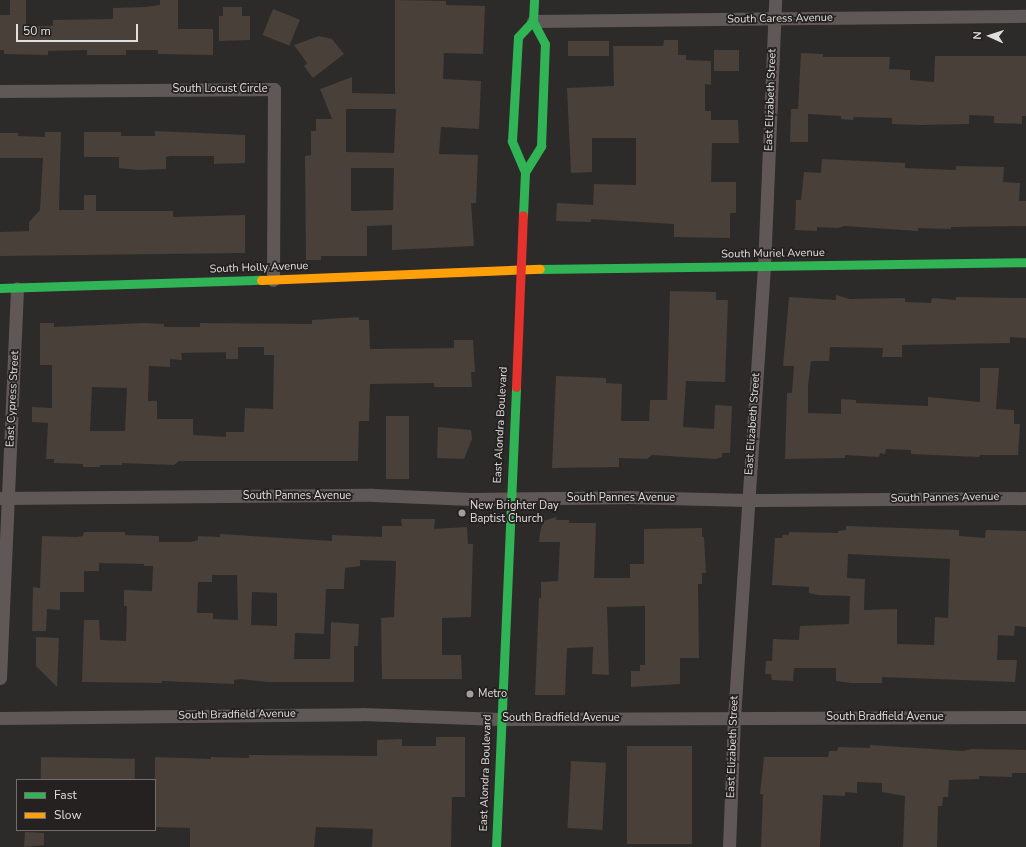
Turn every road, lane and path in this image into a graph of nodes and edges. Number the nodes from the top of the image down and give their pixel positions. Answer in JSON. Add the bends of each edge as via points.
{"nodes":[{"id":1,"x":534,"y":0,"type":"edge"},
{"id":2,"x":775,"y":0,"type":"edge"},
{"id":3,"x":1026,"y":16,"type":"edge"},
{"id":4,"x":774,"y":19,"type":"junction"},
{"id":5,"x":533,"y":21,"type":"junction"},
{"id":6,"x":0,"y":91,"type":"edge"},
{"id":7,"x":525,"y":172,"type":"junction"},
{"id":8,"x":1026,"y":262,"type":"edge"},
{"id":9,"x":764,"y":267,"type":"junction"},
{"id":10,"x":520,"y":268,"type":"junction"},
{"id":11,"x":273,"y":280,"type":"junction"},
{"id":12,"x":0,"y":288,"type":"edge"},
{"id":13,"x":18,"y":288,"type":"junction"},
{"id":14,"x":4,"y":498,"type":"edge"},
{"id":15,"x":1026,"y":498,"type":"edge"},
{"id":16,"x":510,"y":499,"type":"junction"},
{"id":17,"x":748,"y":500,"type":"junction"},
{"id":18,"x":0,"y":678,"type":"edge"},
{"id":19,"x":1026,"y":717,"type":"edge"},
{"id":20,"x":0,"y":718,"type":"edge"},
{"id":21,"x":734,"y":718,"type":"junction"},
{"id":22,"x":500,"y":719,"type":"junction"},
{"id":23,"x":496,"y":847,"type":"edge"},
{"id":24,"x":730,"y":847,"type":"edge"}],
"edges":[{"from":1,"to":5,"type":"street"},
{"from":2,"to":4,"type":"street","name":"East Elizabeth Street"},
{"from":3,"to":4,"type":"street","name":"South Caress Avenue"},
{"from":4,"to":5,"type":"street","name":"South Caress Avenue"},
{"from":4,"to":9,"type":"street","name":"East Elizabeth Street"},
{"from":5,"to":7,"type":"street","name":"East Alondra Boulevard","via":[[545,44],[541,146]]},
{"from":5,"to":7,"type":"street","name":"East Alondra Boulevard","via":[[518,37],[512,142]]},
{"from":6,"to":11,"type":"street","name":"South Locust Circle","via":[[274,89]]},
{"from":7,"to":10,"type":"street","name":"East Alondra Boulevard"},
{"from":8,"to":9,"type":"street","name":"South Muriel Avenue"},
{"from":9,"to":10,"type":"street","name":"South Muriel Avenue"},
{"from":9,"to":17,"type":"street","name":"East Elizabeth Street"},
{"from":10,"to":11,"type":"street","name":"South Holly Avenue"},
{"from":10,"to":16,"type":"street","name":"East Alondra Boulevard"},
{"from":11,"to":13,"type":"street","name":"South Holly Avenue"},
{"from":12,"to":13,"type":"street","name":"South Holly Avenue"},
{"from":13,"to":14,"type":"street","name":"East Cypress Street"},
{"from":14,"to":16,"type":"street","name":"South Pannes Avenue","via":[[373,495]]},
{"from":14,"to":18,"type":"street","name":"East Cypress Street"},
{"from":15,"to":17,"type":"street","name":"South Pannes Avenue"},
{"from":16,"to":17,"type":"street","name":"South Pannes Avenue","via":[[625,496]]},
{"from":16,"to":22,"type":"street","name":"East Alondra Boulevard"},
{"from":17,"to":21,"type":"street","name":"East Elizabeth Street"},
{"from":19,"to":21,"type":"street","name":"South Bradfield Avenue"},
{"from":20,"to":22,"type":"street","name":"South Bradfield Avenue","via":[[362,714]]},
{"from":21,"to":22,"type":"street","name":"South Bradfield Avenue"},
{"from":21,"to":24,"type":"street","name":"East Elizabeth Street"},
{"from":22,"to":23,"type":"street","name":"East Alondra Boulevard"}]}
